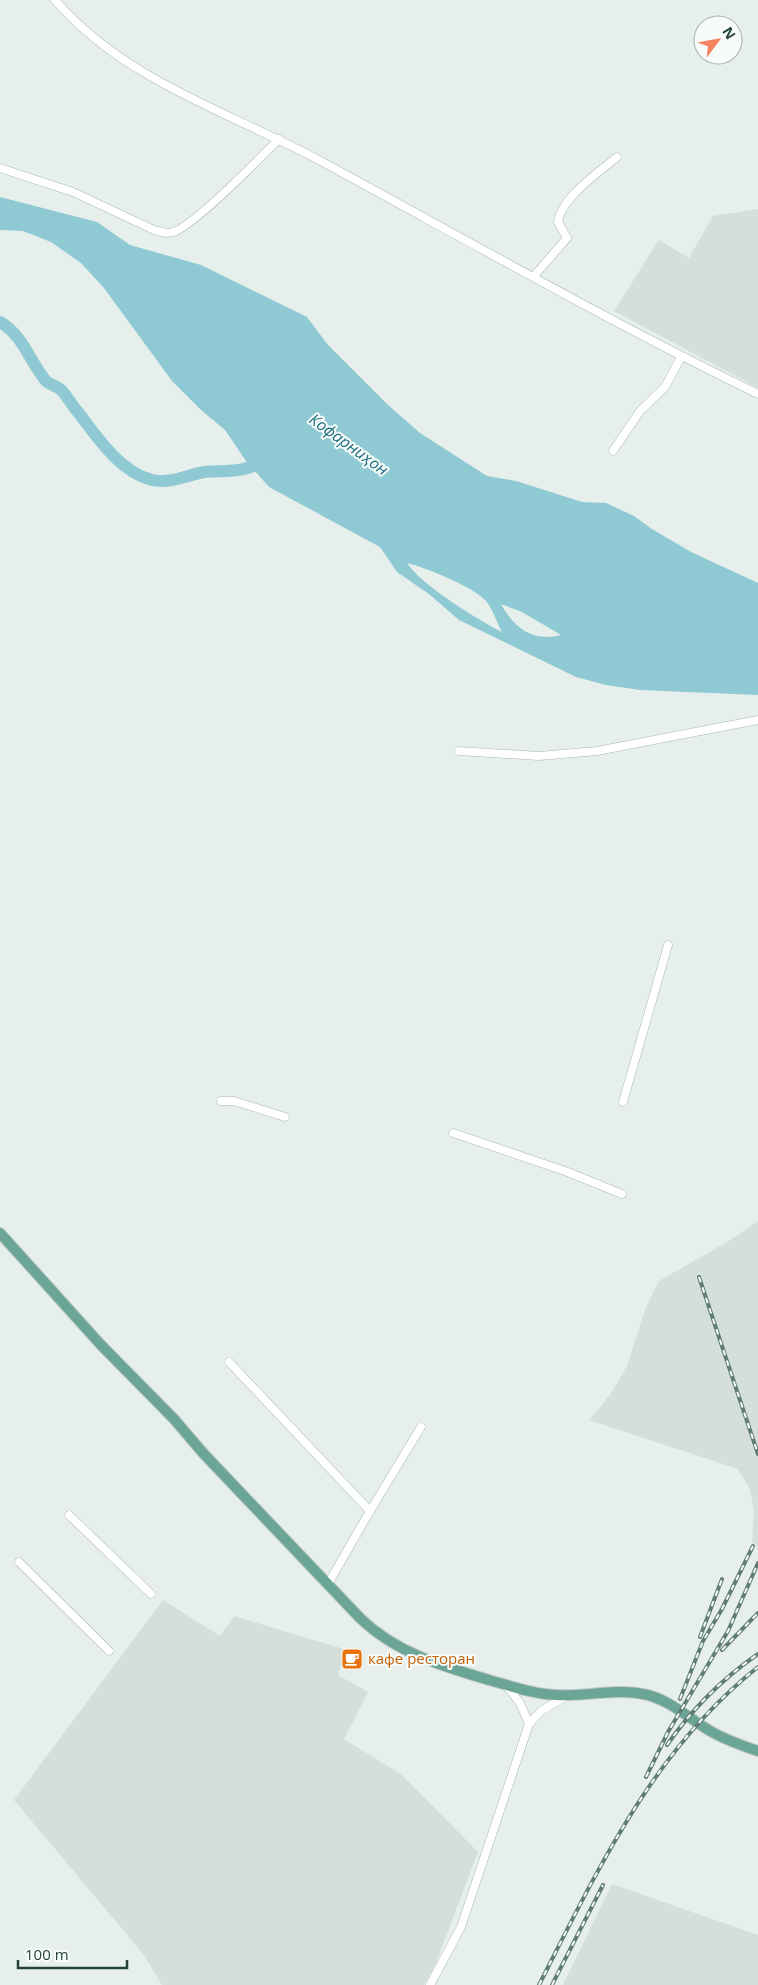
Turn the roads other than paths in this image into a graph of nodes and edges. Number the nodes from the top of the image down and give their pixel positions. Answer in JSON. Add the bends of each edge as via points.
{"nodes":[{"id":1,"x":54,"y":0,"type":"edge"},
{"id":2,"x":279,"y":139,"type":"junction"},
{"id":3,"x":617,"y":157,"type":"dead end"},
{"id":4,"x":0,"y":168,"type":"edge"},
{"id":5,"x":534,"y":276,"type":"junction"},
{"id":6,"x":681,"y":357,"type":"junction"},
{"id":7,"x":758,"y":394,"type":"edge"},
{"id":8,"x":613,"y":452,"type":"dead end"},
{"id":9,"x":758,"y":720,"type":"edge"},
{"id":10,"x":459,"y":751,"type":"dead end"},
{"id":11,"x":668,"y":945,"type":"dead end"},
{"id":12,"x":222,"y":1101,"type":"dead end"},
{"id":13,"x":622,"y":1102,"type":"dead end"},
{"id":14,"x":285,"y":1117,"type":"dead end"},
{"id":15,"x":453,"y":1133,"type":"dead end"},
{"id":16,"x":622,"y":1194,"type":"dead end"},
{"id":17,"x":0,"y":1233,"type":"edge"},
{"id":18,"x":229,"y":1362,"type":"dead end"},
{"id":19,"x":421,"y":1427,"type":"dead end"},
{"id":20,"x":370,"y":1511,"type":"junction"},
{"id":21,"x":69,"y":1515,"type":"dead end"},
{"id":22,"x":19,"y":1562,"type":"dead end"},
{"id":23,"x":328,"y":1584,"type":"junction"},
{"id":24,"x":151,"y":1594,"type":"dead end"},
{"id":25,"x":108,"y":1651,"type":"dead end"},
{"id":26,"x":506,"y":1685,"type":"junction"},
{"id":27,"x":567,"y":1696,"type":"junction"},
{"id":28,"x":529,"y":1724,"type":"junction"},
{"id":29,"x":758,"y":1751,"type":"edge"},
{"id":30,"x":430,"y":1985,"type":"edge"}],
"edges":[{"from":1,"to":2,"type":"street","via":[[107,49],[156,82]]},
{"from":2,"to":4,"type":"street","via":[[182,228],[166,233],[72,192]]},
{"from":2,"to":5,"type":"street"},
{"from":3,"to":5,"type":"street","via":[[584,184],[564,208],[558,222],[567,238]]},
{"from":5,"to":6,"type":"street"},
{"from":6,"to":7,"type":"street"},
{"from":6,"to":8,"type":"street","via":[[665,387],[640,411]]},
{"from":9,"to":10,"type":"street","via":[[597,751],[539,756]]},
{"from":11,"to":13,"type":"street"},
{"from":12,"to":14,"type":"street","via":[[234,1101]]},
{"from":15,"to":16,"type":"street"},
{"from":17,"to":23,"type":"main road","via":[[101,1346]]},
{"from":18,"to":20,"type":"street"},
{"from":19,"to":20,"type":"street"},
{"from":20,"to":23,"type":"street"},
{"from":21,"to":24,"type":"street"},
{"from":22,"to":25,"type":"street"},
{"from":23,"to":26,"type":"main road","via":[[367,1625],[397,1646],[442,1667]]},
{"from":26,"to":27,"type":"main road"},
{"from":26,"to":28,"type":"street","via":[[520,1703]]},
{"from":27,"to":28,"type":"street","via":[[541,1711]]},
{"from":27,"to":29,"type":"main road","via":[[643,1694],[681,1710],[712,1733]]},
{"from":28,"to":30,"type":"street","via":[[461,1927]]}]}
